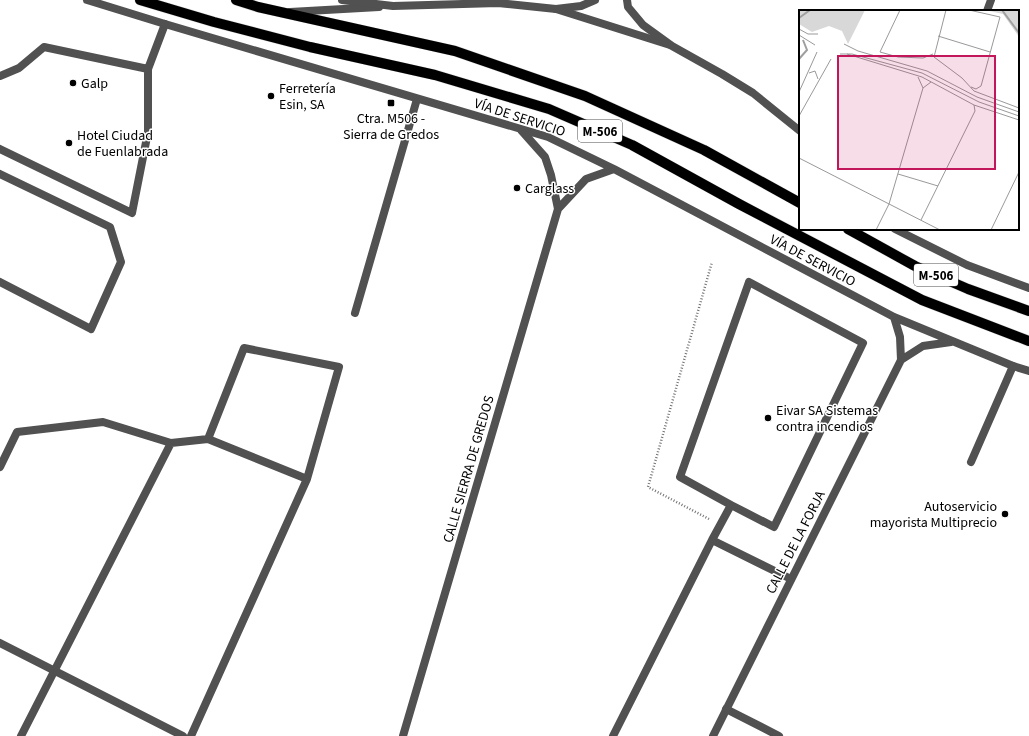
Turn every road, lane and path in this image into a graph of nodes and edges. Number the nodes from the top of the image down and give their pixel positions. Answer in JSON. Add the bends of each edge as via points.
{"nodes":[{"id":1,"x":87,"y":0,"type":"edge"},
{"id":2,"x":140,"y":0,"type":"edge"},
{"id":3,"x":236,"y":0,"type":"edge"},
{"id":4,"x":342,"y":0,"type":"edge"},
{"id":5,"x":595,"y":0,"type":"edge"},
{"id":6,"x":627,"y":0,"type":"edge"},
{"id":7,"x":991,"y":0,"type":"edge"},
{"id":8,"x":393,"y":6,"type":"junction"},
{"id":9,"x":556,"y":10,"type":"junction"},
{"id":10,"x":988,"y":10,"type":"edge"},
{"id":11,"x":286,"y":13,"type":"junction"},
{"id":12,"x":165,"y":24,"type":"junction"},
{"id":13,"x":672,"y":46,"type":"junction"},
{"id":14,"x":148,"y":69,"type":"junction"},
{"id":15,"x":0,"y":76,"type":"edge"},
{"id":16,"x":417,"y":99,"type":"junction"},
{"id":17,"x":521,"y":130,"type":"junction"},
{"id":18,"x":799,"y":130,"type":"edge"},
{"id":19,"x":0,"y":149,"type":"edge"},
{"id":20,"x":614,"y":169,"type":"junction"},
{"id":21,"x":0,"y":174,"type":"edge"},
{"id":22,"x":799,"y":202,"type":"edge"},
{"id":23,"x":558,"y":209,"type":"junction"},
{"id":24,"x":850,"y":230,"type":"edge"},
{"id":25,"x":897,"y":230,"type":"edge"},
{"id":26,"x":712,"y":262,"type":"dead end"},
{"id":27,"x":0,"y":282,"type":"edge"},
{"id":28,"x":1029,"y":288,"type":"edge"},
{"id":29,"x":1029,"y":311,"type":"edge"},
{"id":30,"x":355,"y":313,"type":"dead end"},
{"id":31,"x":894,"y":317,"type":"junction"},
{"id":32,"x":952,"y":341,"type":"junction"},
{"id":33,"x":1029,"y":341,"type":"edge"},
{"id":34,"x":901,"y":360,"type":"junction"},
{"id":35,"x":1013,"y":366,"type":"junction"},
{"id":36,"x":1029,"y":371,"type":"edge"},
{"id":37,"x":208,"y":439,"type":"junction"},
{"id":38,"x":171,"y":443,"type":"junction"},
{"id":39,"x":971,"y":462,"type":"dead end"},
{"id":40,"x":0,"y":467,"type":"edge"},
{"id":41,"x":307,"y":480,"type":"junction"},
{"id":42,"x":731,"y":505,"type":"junction"},
{"id":43,"x":720,"y":525,"type":"junction"},
{"id":44,"x":712,"y":540,"type":"junction"},
{"id":45,"x":792,"y":579,"type":"junction"},
{"id":46,"x":0,"y":643,"type":"edge"},
{"id":47,"x":54,"y":671,"type":"junction"},
{"id":48,"x":726,"y":709,"type":"junction"},
{"id":49,"x":21,"y":736,"type":"edge"},
{"id":50,"x":183,"y":736,"type":"edge"},
{"id":51,"x":191,"y":736,"type":"edge"},
{"id":52,"x":403,"y":736,"type":"edge"},
{"id":53,"x":613,"y":736,"type":"edge"},
{"id":54,"x":713,"y":736,"type":"edge"},
{"id":55,"x":779,"y":736,"type":"edge"}],
"edges":[{"from":1,"to":12,"type":"street","name":"VÍA DE SERVICIO"},
{"from":2,"to":33,"type":"main road","number":"M-506","via":[[303,45],[435,75],[549,110],[632,145],[922,300]]},
{"from":3,"to":11,"type":"main road","number":"M-506"},
{"from":4,"to":8,"type":"street"},
{"from":5,"to":9,"type":"street","via":[[581,6]]},
{"from":6,"to":13,"type":"street","via":[[628,7],[643,25]]},
{"from":7,"to":10,"type":"street"},
{"from":8,"to":9,"type":"street","via":[[498,3]]},
{"from":8,"to":11,"type":"street"},
{"from":9,"to":13,"type":"street"},
{"from":11,"to":22,"type":"main road","number":"M-506","via":[[455,50],[585,96],[704,150]]},
{"from":12,"to":14,"type":"street"},
{"from":12,"to":16,"type":"street","name":"VÍA DE SERVICIO"},
{"from":13,"to":18,"type":"street","via":[[753,93]]},
{"from":14,"to":15,"type":"street","via":[[44,47],[20,68]]},
{"from":14,"to":19,"type":"street","via":[[148,132],[132,213]]},
{"from":16,"to":17,"type":"street","name":"VÍA DE SERVICIO"},
{"from":16,"to":30,"type":"street"},
{"from":17,"to":20,"type":"street","name":"VÍA DE SERVICIO","via":[[548,137]]},
{"from":17,"to":23,"type":"street","name":"CALLE SIERRA DE GREDOS","via":[[545,157],[552,175]]},
{"from":20,"to":23,"type":"street","name":"CALLE SIERRA DE GREDOS","via":[[586,179]]},
{"from":20,"to":31,"type":"street","name":"VÍA DE SERVICIO"},
{"from":21,"to":27,"type":"street","via":[[110,227],[121,262],[91,329]]},
{"from":23,"to":52,"type":"street","name":"CALLE SIERRA DE GREDOS"},
{"from":24,"to":29,"type":"main road","number":"M-506","via":[[915,266]]},
{"from":25,"to":28,"type":"street","via":[[967,264]]},
{"from":26,"to":43,"type":"path","via":[[648,486]]},
{"from":31,"to":32,"type":"street","name":"VÍA DE SERVICIO"},
{"from":31,"to":34,"type":"street","name":"CALLE DE LA FORJA","via":[[900,337]]},
{"from":32,"to":34,"type":"street","via":[[923,346]]},
{"from":32,"to":35,"type":"street","name":"VÍA DE SERVICIO"},
{"from":34,"to":45,"type":"street","name":"CALLE DE LA FORJA"},
{"from":35,"to":36,"type":"street","name":"VÍA DE SERVICIO"},
{"from":35,"to":39,"type":"street"},
{"from":37,"to":38,"type":"street"},
{"from":37,"to":41,"type":"street"},
{"from":37,"to":41,"type":"street","via":[[244,348],[340,367]]},
{"from":38,"to":40,"type":"street","via":[[103,422],[17,432]]},
{"from":38,"to":47,"type":"street"},
{"from":41,"to":51,"type":"street"},
{"from":42,"to":42,"type":"street","via":[[774,527],[863,343],[749,282],[680,477]]},
{"from":42,"to":43,"type":"street"},
{"from":43,"to":44,"type":"street"},
{"from":44,"to":45,"type":"street"},
{"from":44,"to":53,"type":"street"},
{"from":45,"to":48,"type":"street","name":"CALLE DE LA FORJA"},
{"from":46,"to":47,"type":"street"},
{"from":47,"to":49,"type":"street"},
{"from":47,"to":50,"type":"street"},
{"from":48,"to":54,"type":"street","name":"CALLE DE LA FORJA"},
{"from":48,"to":55,"type":"street"}]}
